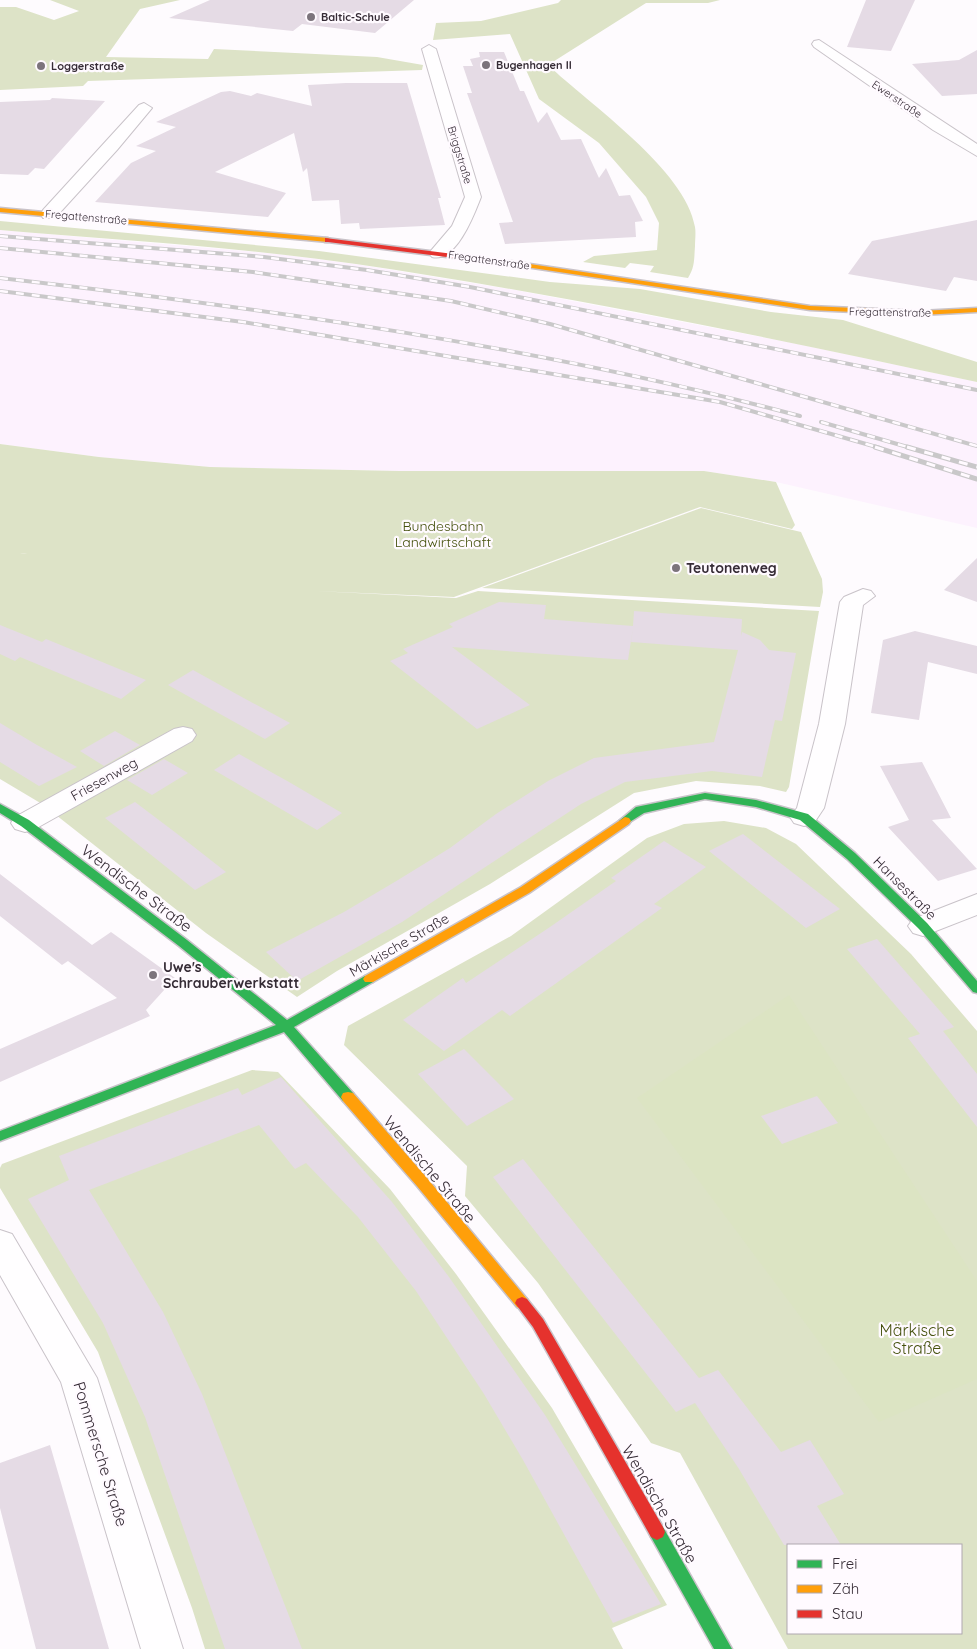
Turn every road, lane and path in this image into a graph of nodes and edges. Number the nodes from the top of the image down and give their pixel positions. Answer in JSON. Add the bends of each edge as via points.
{"nodes":[{"id":1,"x":819,"y":44,"type":"dead end"},
{"id":2,"x":428,"y":49,"type":"dead end"},
{"id":3,"x":144,"y":108,"type":"dead end"},
{"id":4,"x":977,"y":151,"type":"edge"},
{"id":5,"x":0,"y":210,"type":"edge"},
{"id":6,"x":49,"y":214,"type":"junction"},
{"id":7,"x":438,"y":253,"type":"junction"},
{"id":8,"x":977,"y":310,"type":"edge"},
{"id":9,"x":863,"y":596,"type":"dead end"},
{"id":10,"x":183,"y":735,"type":"dead end"},
{"id":11,"x":0,"y":808,"type":"edge"},
{"id":12,"x":804,"y":817,"type":"junction"},
{"id":13,"x":25,"y":823,"type":"junction"},
{"id":14,"x":977,"y":904,"type":"edge"},
{"id":15,"x":923,"y":926,"type":"junction"},
{"id":16,"x":977,"y":989,"type":"edge"},
{"id":17,"x":286,"y":1026,"type":"junction"},
{"id":18,"x":0,"y":1136,"type":"edge"},
{"id":19,"x":0,"y":1244,"type":"edge"},
{"id":20,"x":162,"y":1649,"type":"edge"},
{"id":21,"x":723,"y":1649,"type":"edge"}],
"edges":[{"from":1,"to":4,"type":"street","name":"Ewerstraße"},
{"from":2,"to":7,"type":"street","name":"Briggstraße","via":[[473,197],[460,228]]},
{"from":3,"to":6,"type":"street"},
{"from":5,"to":6,"type":"street","name":"Fregattenstraße"},
{"from":6,"to":7,"type":"street","name":"Fregattenstraße","via":[[328,239]]},
{"from":7,"to":8,"type":"street","name":"Fregattenstraße","via":[[812,309],[882,313]]},
{"from":9,"to":12,"type":"street","via":[[852,602],[832,724],[810,808]]},
{"from":10,"to":13,"type":"street","name":"Friesenweg"},
{"from":11,"to":13,"type":"street","name":"Wendische Straße"},
{"from":12,"to":15,"type":"street","name":"Hansestraße","via":[[851,856]]},
{"from":12,"to":17,"type":"street","name":"Märkische Straße","via":[[756,804],[705,796],[640,810],[525,890]]},
{"from":13,"to":17,"type":"street","name":"Wendische Straße"},
{"from":14,"to":15,"type":"street"},
{"from":15,"to":16,"type":"street","name":"Hansestraße"},
{"from":17,"to":18,"type":"street","name":"Märkische Straße"},
{"from":17,"to":21,"type":"street","name":"Wendische Straße","via":[[422,1182],[538,1323]]},
{"from":19,"to":20,"type":"street","name":"Pommersche Straße","via":[[78,1378]]}]}
